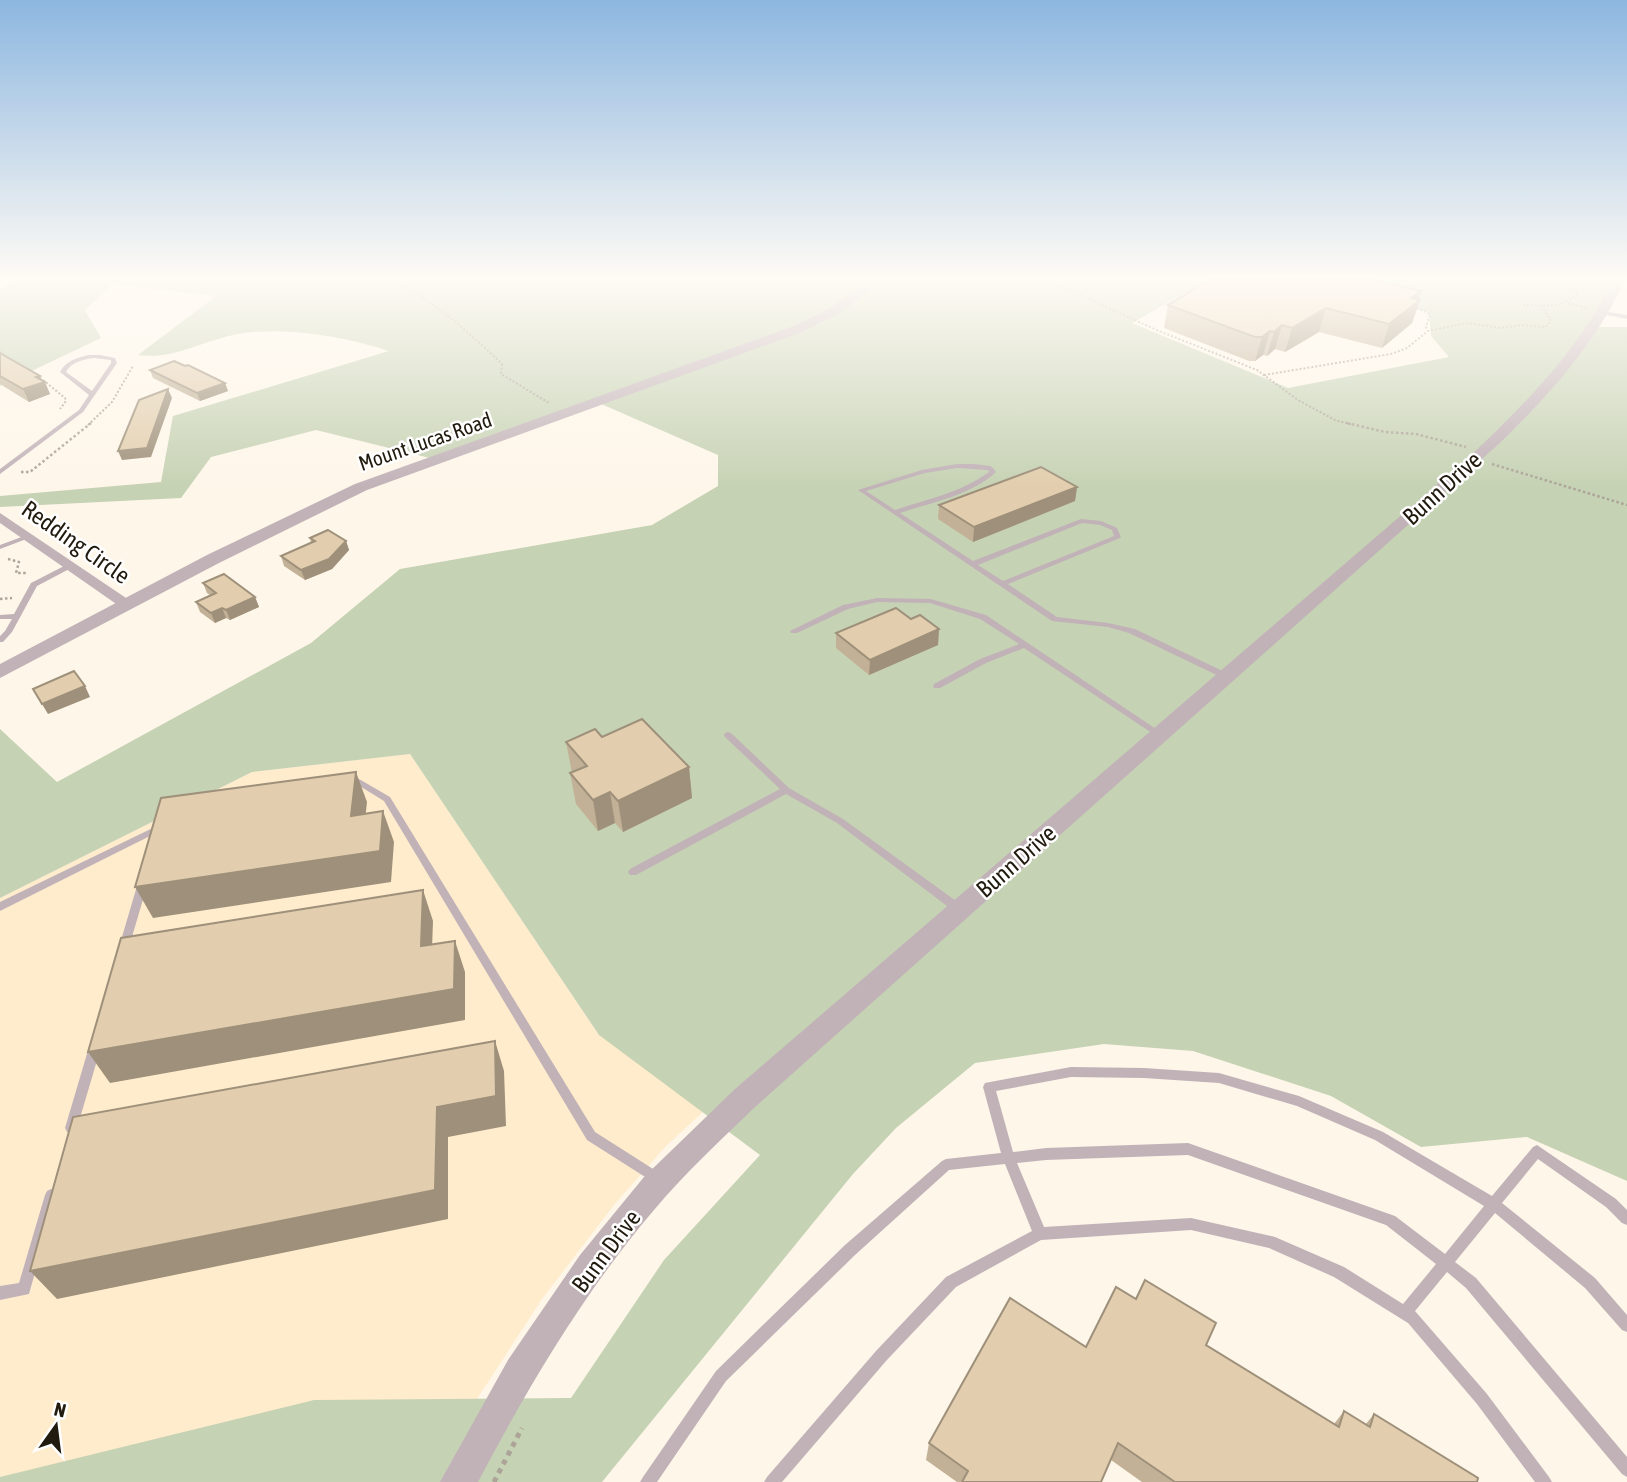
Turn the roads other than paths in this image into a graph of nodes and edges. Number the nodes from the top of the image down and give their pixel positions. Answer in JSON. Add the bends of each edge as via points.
{"nodes":[{"id":1,"x":742,"y":349,"type":"edge"},
{"id":2,"x":1575,"y":349,"type":"edge"},
{"id":3,"x":93,"y":395,"type":"junction"},
{"id":4,"x":0,"y":472,"type":"edge"},
{"id":5,"x":895,"y":512,"type":"junction"},
{"id":6,"x":0,"y":517,"type":"edge"},
{"id":7,"x":27,"y":537,"type":"junction"},
{"id":8,"x":0,"y":547,"type":"edge"},
{"id":9,"x":973,"y":564,"type":"junction"},
{"id":10,"x":71,"y":566,"type":"junction"},
{"id":11,"x":1002,"y":584,"type":"junction"},
{"id":12,"x":127,"y":605,"type":"junction"},
{"id":13,"x":16,"y":616,"type":"junction"},
{"id":14,"x":0,"y":617,"type":"edge"},
{"id":15,"x":794,"y":631,"type":"dead end"},
{"id":16,"x":0,"y":640,"type":"edge"},
{"id":17,"x":1025,"y":645,"type":"junction"},
{"id":18,"x":0,"y":672,"type":"edge"},
{"id":19,"x":1228,"y":677,"type":"junction"},
{"id":20,"x":937,"y":685,"type":"dead end"},
{"id":21,"x":1161,"y":735,"type":"junction"},
{"id":22,"x":728,"y":736,"type":"dead end"},
{"id":23,"x":332,"y":786,"type":"edge"},
{"id":24,"x":786,"y":790,"type":"junction"},
{"id":25,"x":171,"y":821,"type":"edge"},
{"id":26,"x":159,"y":827,"type":"junction"},
{"id":27,"x":156,"y":841,"type":"edge"},
{"id":28,"x":148,"y":867,"type":"edge"},
{"id":29,"x":633,"y":872,"type":"dead end"},
{"id":30,"x":0,"y":907,"type":"edge"},
{"id":31,"x":960,"y":910,"type":"junction"},
{"id":32,"x":121,"y":959,"type":"edge"},
{"id":33,"x":97,"y":1038,"type":"edge"},
{"id":34,"x":66,"y":1144,"type":"edge"},
{"id":35,"x":1009,"y":1158,"type":"junction"},
{"id":36,"x":661,"y":1181,"type":"junction"},
{"id":37,"x":55,"y":1183,"type":"edge"},
{"id":38,"x":1494,"y":1205,"type":"junction"},
{"id":39,"x":1627,"y":1219,"type":"edge"},
{"id":40,"x":1040,"y":1234,"type":"junction"},
{"id":41,"x":1447,"y":1264,"type":"junction"},
{"id":42,"x":0,"y":1293,"type":"edge"},
{"id":43,"x":1405,"y":1313,"type":"junction"},
{"id":44,"x":1627,"y":1325,"type":"edge"},
{"id":45,"x":1627,"y":1469,"type":"edge"},
{"id":46,"x":458,"y":1482,"type":"edge"},
{"id":47,"x":648,"y":1482,"type":"edge"},
{"id":48,"x":772,"y":1482,"type":"edge"},
{"id":49,"x":1544,"y":1482,"type":"edge"}],
"edges":[{"from":1,"to":12,"type":"street","name":"Mount Lucas Road","via":[[361,487]]},
{"from":2,"to":19,"type":"street","name":"Bunn Drive","via":[[1519,418]]},
{"from":3,"to":3,"type":"lane","via":[[114,363],[113,359],[94,356],[65,367],[63,372]]},
{"from":3,"to":4,"type":"lane","via":[[81,411]]},
{"from":5,"to":5,"type":"lane","via":[[861,490],[924,471],[977,466],[993,472],[966,487]]},
{"from":5,"to":9,"type":"lane"},
{"from":6,"to":7,"type":"street","name":"Redding Circle"},
{"from":7,"to":8,"type":"lane"},
{"from":7,"to":10,"type":"street","name":"Redding Circle"},
{"from":9,"to":11,"type":"lane"},
{"from":9,"to":11,"type":"lane","via":[[1081,521],[1115,529],[1118,537]]},
{"from":10,"to":12,"type":"street","name":"Redding Circle"},
{"from":10,"to":13,"type":"lane","via":[[34,585]]},
{"from":11,"to":19,"type":"lane","via":[[1055,619],[1132,631]]},
{"from":12,"to":18,"type":"street","name":"Mount Lucas Road"},
{"from":13,"to":14,"type":"lane"},
{"from":13,"to":16,"type":"lane"},
{"from":15,"to":17,"type":"lane","via":[[846,607],[877,600],[931,601],[983,617]]},
{"from":17,"to":20,"type":"lane"},
{"from":17,"to":21,"type":"lane"},
{"from":19,"to":21,"type":"street","name":"Bunn Drive"},
{"from":21,"to":31,"type":"street","name":"Bunn Drive"},
{"from":22,"to":24,"type":"lane"},
{"from":23,"to":36,"type":"lane","via":[[359,782],[387,799],[591,1136]]},
{"from":24,"to":29,"type":"lane"},
{"from":24,"to":31,"type":"lane","via":[[840,821]]},
{"from":25,"to":26,"type":"lane"},
{"from":26,"to":27,"type":"lane"},
{"from":26,"to":30,"type":"lane"},
{"from":28,"to":32,"type":"lane"},
{"from":31,"to":36,"type":"street","name":"Bunn Drive","via":[[745,1098]]},
{"from":33,"to":34,"type":"lane"},
{"from":35,"to":38,"type":"lane","via":[[989,1087],[1072,1072],[1219,1078],[1299,1101],[1379,1136]]},
{"from":35,"to":40,"type":"lane"},
{"from":35,"to":41,"type":"lane","via":[[1188,1149],[1390,1220]]},
{"from":35,"to":47,"type":"lane","via":[[946,1165],[850,1250],[721,1376]]},
{"from":36,"to":46,"type":"street","name":"Bunn Drive","via":[[557,1316]]},
{"from":37,"to":42,"type":"lane","via":[[24,1289]]},
{"from":38,"to":39,"type":"lane","via":[[1537,1151]]},
{"from":38,"to":41,"type":"lane"},
{"from":38,"to":44,"type":"lane","via":[[1590,1283]]},
{"from":40,"to":43,"type":"lane","via":[[1191,1224],[1270,1242],[1339,1272]]},
{"from":40,"to":48,"type":"lane","via":[[951,1282]]},
{"from":41,"to":43,"type":"lane"},
{"from":41,"to":45,"type":"lane","via":[[1471,1283]]},
{"from":43,"to":49,"type":"lane","via":[[1482,1399]]}]}
